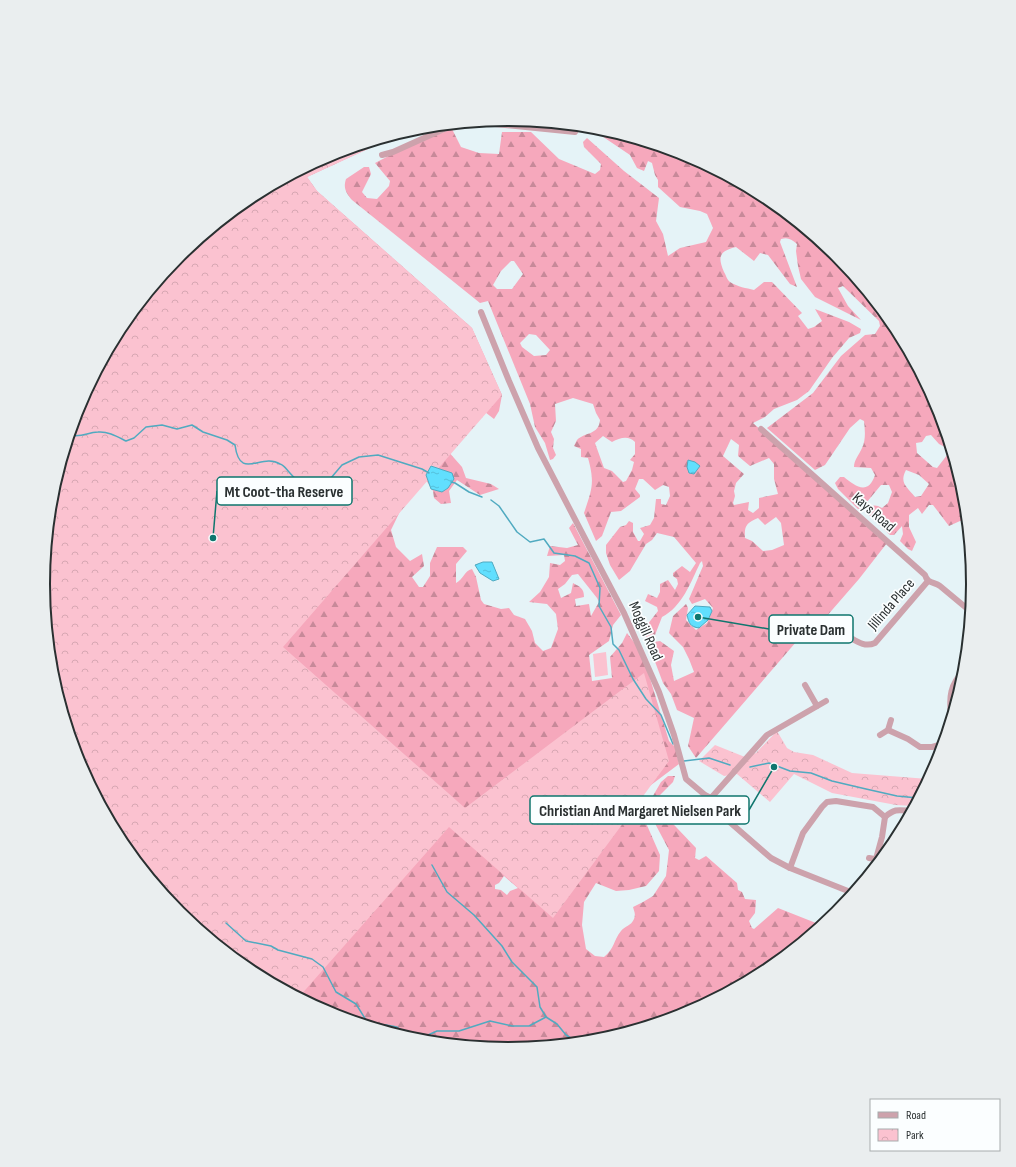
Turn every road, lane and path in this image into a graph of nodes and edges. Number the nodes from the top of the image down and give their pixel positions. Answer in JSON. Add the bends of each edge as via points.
{"nodes":[{"id":1,"x":515,"y":126,"type":"edge"},
{"id":2,"x":441,"y":130,"type":"edge"},
{"id":3,"x":576,"y":130,"type":"edge"},
{"id":4,"x":382,"y":155,"type":"dead end"},
{"id":5,"x":481,"y":312,"type":"dead end"},
{"id":6,"x":761,"y":429,"type":"dead end"},
{"id":7,"x":928,"y":581,"type":"junction"},
{"id":8,"x":965,"y":608,"type":"edge"},
{"id":9,"x":851,"y":638,"type":"dead end"},
{"id":10,"x":955,"y":683,"type":"edge"},
{"id":11,"x":805,"y":685,"type":"dead end"},
{"id":12,"x":826,"y":701,"type":"dead end"},
{"id":13,"x":950,"y":704,"type":"edge"},
{"id":14,"x":817,"y":706,"type":"junction"},
{"id":15,"x":891,"y":720,"type":"dead end"},
{"id":16,"x":888,"y":730,"type":"junction"},
{"id":17,"x":880,"y":735,"type":"dead end"},
{"id":18,"x":936,"y":746,"type":"edge"},
{"id":19,"x":711,"y":798,"type":"junction"},
{"id":20,"x":906,"y":811,"type":"edge"},
{"id":21,"x":885,"y":817,"type":"junction"},
{"id":22,"x":876,"y":855,"type":"edge"},
{"id":23,"x":790,"y":868,"type":"junction"},
{"id":24,"x":847,"y":891,"type":"edge"}],
"edges":[{"from":1,"to":3,"type":"street"},
{"from":2,"to":4,"type":"street"},
{"from":5,"to":19,"type":"street","name":"Moggill Road","via":[[538,448],[627,620],[659,692],[686,779]]},
{"from":6,"to":7,"type":"street","name":"Kays Road","via":[[897,549],[925,575]]},
{"from":7,"to":8,"type":"street","name":"Kays Road","via":[[940,586]]},
{"from":7,"to":9,"type":"street","name":"Jillinda Place","via":[[875,643],[870,646]]},
{"from":10,"to":13,"type":"street"},
{"from":11,"to":14,"type":"street"},
{"from":12,"to":14,"type":"street"},
{"from":14,"to":19,"type":"street","via":[[764,738]]},
{"from":15,"to":16,"type":"street"},
{"from":16,"to":17,"type":"street"},
{"from":16,"to":18,"type":"street","via":[[920,746]]},
{"from":19,"to":23,"type":"street","name":"Moggill Road","via":[[712,805],[717,811],[771,858]]},
{"from":20,"to":21,"type":"street","via":[[895,810]]},
{"from":21,"to":22,"type":"street"},
{"from":21,"to":23,"type":"street","via":[[873,807],[827,802],[803,833]]},
{"from":23,"to":24,"type":"street","name":"Moggill Road"}]}
